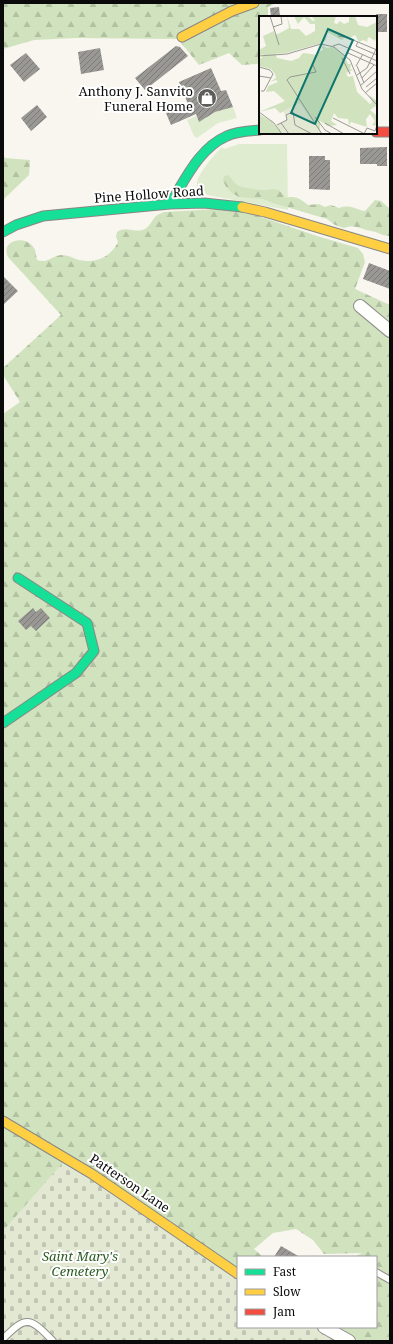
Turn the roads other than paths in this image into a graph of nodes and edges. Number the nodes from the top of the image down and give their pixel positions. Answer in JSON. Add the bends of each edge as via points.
{"nodes":[{"id":1,"x":254,"y":3,"type":"edge"},
{"id":2,"x":182,"y":37,"type":"dead end"},
{"id":3,"x":259,"y":130,"type":"edge"},
{"id":4,"x":377,"y":132,"type":"edge"},
{"id":5,"x":390,"y":132,"type":"edge"},
{"id":6,"x":170,"y":204,"type":"junction"},
{"id":7,"x":3,"y":232,"type":"edge"},
{"id":8,"x":390,"y":250,"type":"edge"},
{"id":9,"x":360,"y":306,"type":"dead end"},
{"id":10,"x":390,"y":331,"type":"edge"},
{"id":11,"x":18,"y":578,"type":"dead end"},
{"id":12,"x":3,"y":723,"type":"edge"},
{"id":13,"x":3,"y":1120,"type":"edge"},
{"id":14,"x":237,"y":1273,"type":"edge"},
{"id":15,"x":377,"y":1273,"type":"edge"},
{"id":16,"x":390,"y":1280,"type":"edge"},
{"id":17,"x":326,"y":1328,"type":"edge"},
{"id":18,"x":3,"y":1339,"type":"edge"},
{"id":19,"x":53,"y":1341,"type":"edge"},
{"id":20,"x":349,"y":1341,"type":"edge"}],
"edges":[{"from":1,"to":2,"type":"street","via":[[232,11]]},
{"from":3,"to":6,"type":"street","via":[[228,135],[206,149]]},
{"from":4,"to":5,"type":"street"},
{"from":6,"to":7,"type":"street","name":"Pine Hollow Road","via":[[43,216]]},
{"from":6,"to":8,"type":"street","name":"Pine Hollow Road","via":[[204,203],[250,209],[326,229]]},
{"from":9,"to":10,"type":"street"},
{"from":11,"to":12,"type":"street","via":[[87,623],[94,651],[76,673]]},
{"from":13,"to":14,"type":"street","name":"Patterson Lane","via":[[92,1174]]},
{"from":15,"to":16,"type":"lane"},
{"from":17,"to":20,"type":"street"},
{"from":18,"to":19,"type":"lane","via":[[18,1324],[30,1322]]}]}
